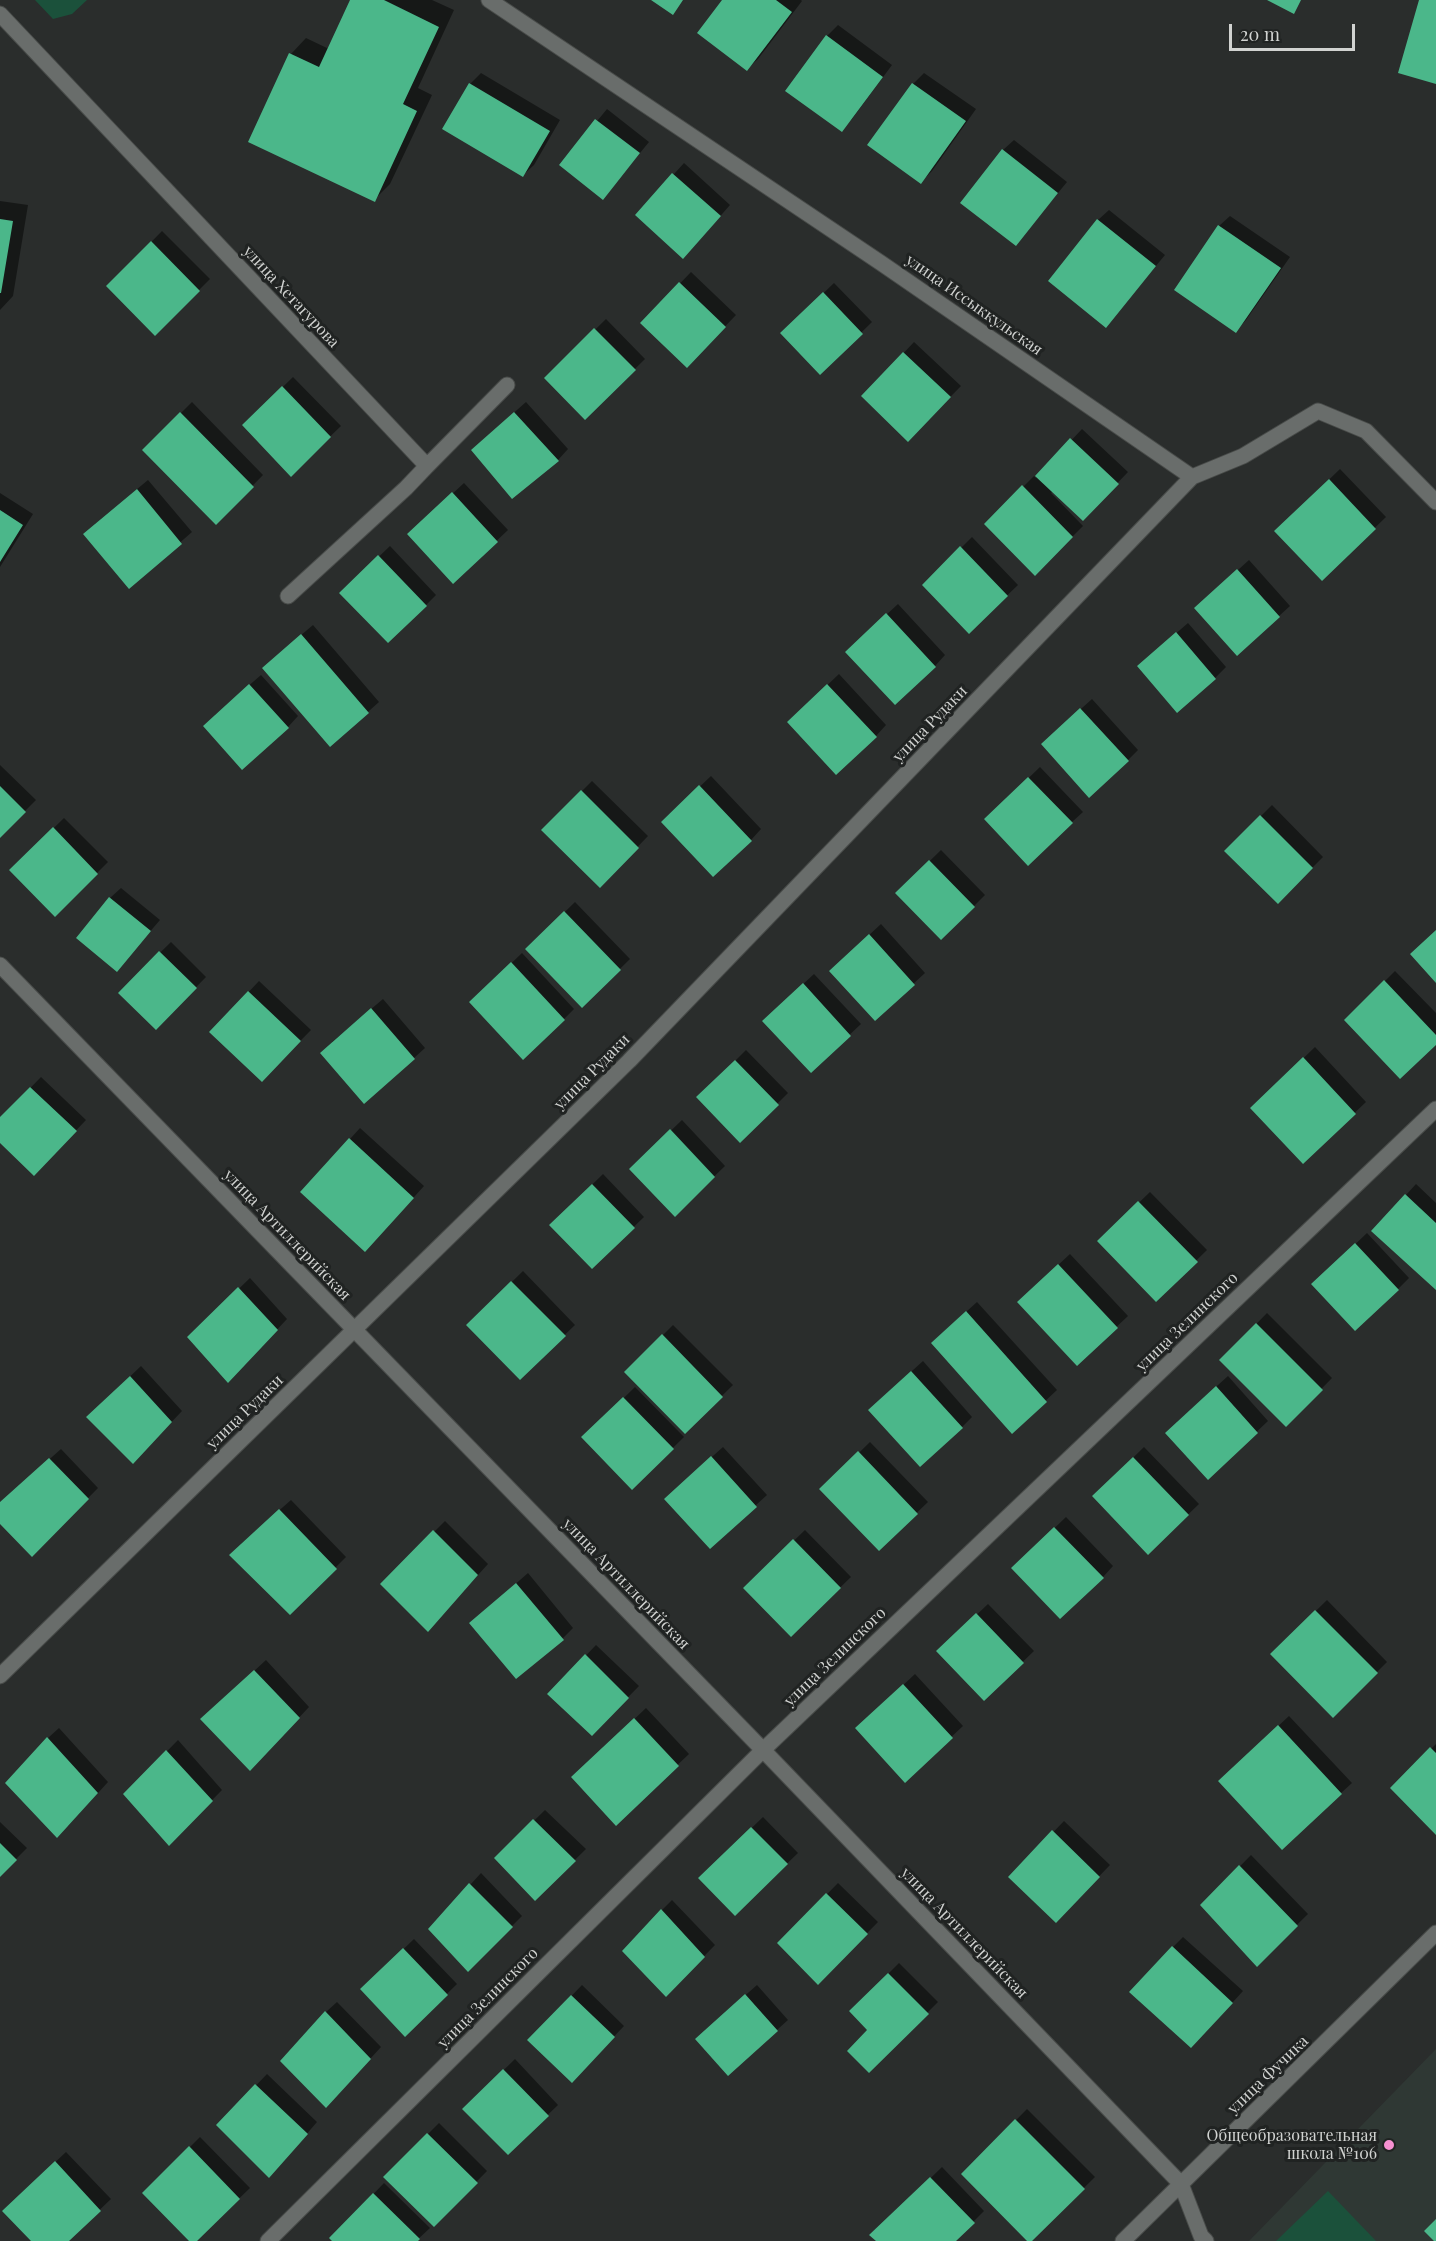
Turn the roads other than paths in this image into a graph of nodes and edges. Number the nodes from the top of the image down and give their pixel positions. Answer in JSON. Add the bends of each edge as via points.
{"nodes":[{"id":1,"x":489,"y":0,"type":"edge"},
{"id":2,"x":0,"y":14,"type":"edge"},
{"id":3,"x":507,"y":385,"type":"dead end"},
{"id":4,"x":427,"y":466,"type":"junction"},
{"id":5,"x":1192,"y":477,"type":"junction"},
{"id":6,"x":1436,"y":502,"type":"edge"},
{"id":7,"x":288,"y":596,"type":"dead end"},
{"id":8,"x":0,"y":965,"type":"edge"},
{"id":9,"x":1436,"y":1109,"type":"edge"},
{"id":10,"x":354,"y":1330,"type":"junction"},
{"id":11,"x":0,"y":1676,"type":"edge"},
{"id":12,"x":763,"y":1750,"type":"junction"},
{"id":13,"x":1436,"y":1933,"type":"edge"},
{"id":14,"x":1181,"y":2184,"type":"junction"},
{"id":15,"x":268,"y":2241,"type":"edge"},
{"id":16,"x":1123,"y":2241,"type":"edge"},
{"id":17,"x":1206,"y":2241,"type":"edge"}],
"edges":[{"from":1,"to":5,"type":"street","name":"улица Иссыккульская","via":[[881,262]]},
{"from":2,"to":4,"type":"street","name":"улица Хетагурова"},
{"from":3,"to":4,"type":"street"},
{"from":4,"to":7,"type":"street"},
{"from":5,"to":6,"type":"street","via":[[1243,456],[1318,411],[1366,431]]},
{"from":5,"to":10,"type":"street","name":"улица Рудаки","via":[[629,1061]]},
{"from":8,"to":10,"type":"street","name":"улица Артиллерийская"},
{"from":9,"to":12,"type":"street","name":"улица Зелинского"},
{"from":10,"to":11,"type":"street","name":"улица Рудаки"},
{"from":10,"to":12,"type":"street","name":"улица Артиллерийская"},
{"from":12,"to":14,"type":"street","name":"улица Артиллерийская"},
{"from":12,"to":15,"type":"street","name":"улица Зелинского"},
{"from":13,"to":14,"type":"street","name":"улица Фучика"},
{"from":14,"to":16,"type":"street","name":"улица Фучика"},
{"from":14,"to":17,"type":"street","name":"улица Артиллерийская"}]}
